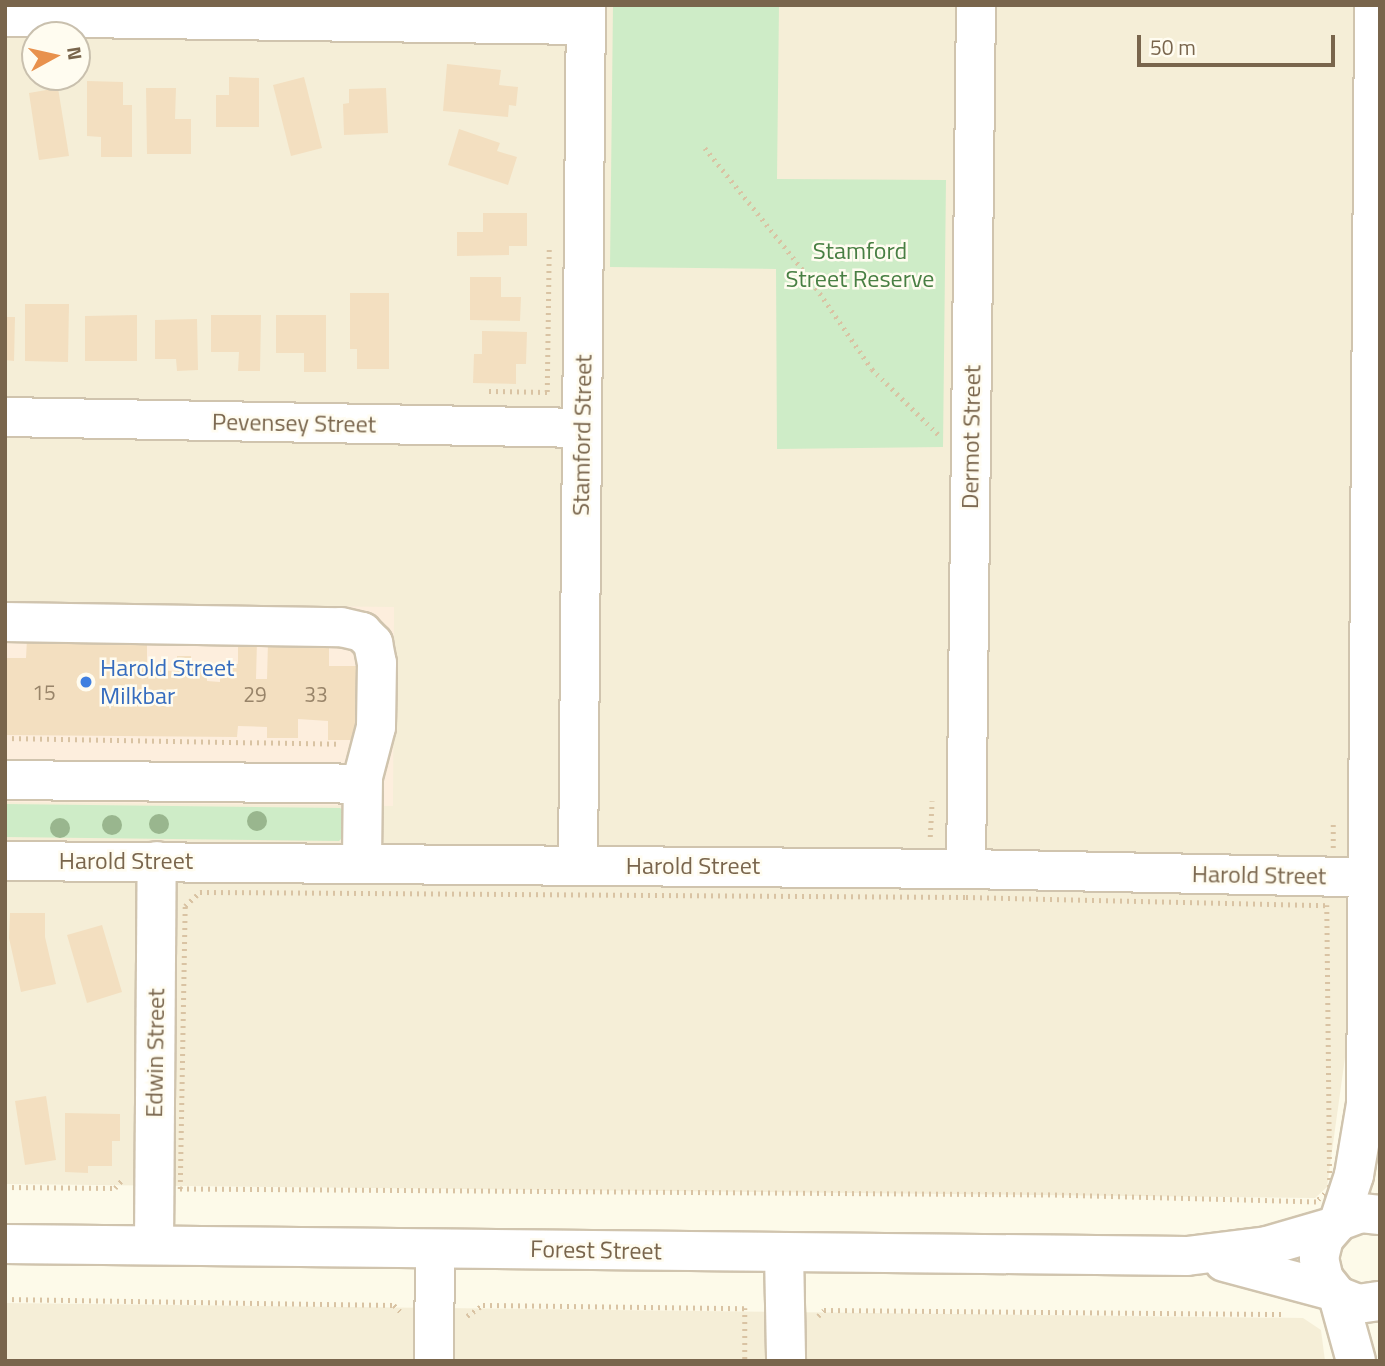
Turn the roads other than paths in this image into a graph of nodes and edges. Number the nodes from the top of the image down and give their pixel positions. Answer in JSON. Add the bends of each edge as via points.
{"nodes":[{"id":1,"x":976,"y":5,"type":"edge"},
{"id":2,"x":1374,"y":5,"type":"edge"},
{"id":3,"x":585,"y":15,"type":"edge"},
{"id":4,"x":5,"y":17,"type":"edge"},
{"id":5,"x":1376,"y":169,"type":"edge"},
{"id":6,"x":5,"y":417,"type":"edge"},
{"id":7,"x":582,"y":428,"type":"junction"},
{"id":8,"x":1375,"y":520,"type":"edge"},
{"id":9,"x":5,"y":622,"type":"edge"},
{"id":10,"x":5,"y":780,"type":"edge"},
{"id":11,"x":362,"y":784,"type":"junction"},
{"id":12,"x":5,"y":861,"type":"edge"},
{"id":13,"x":157,"y":861,"type":"junction"},
{"id":14,"x":362,"y":864,"type":"junction"},
{"id":15,"x":578,"y":865,"type":"junction"},
{"id":16,"x":966,"y":869,"type":"junction"},
{"id":17,"x":1375,"y":878,"type":"edge"},
{"id":18,"x":1366,"y":1104,"type":"junction"},
{"id":19,"x":1380,"y":1185,"type":"edge"},
{"id":20,"x":1380,"y":1216,"type":"edge"},
{"id":21,"x":1335,"y":1224,"type":"junction"},
{"id":22,"x":5,"y":1244,"type":"edge"},
{"id":23,"x":153,"y":1245,"type":"junction"},
{"id":24,"x":435,"y":1249,"type":"junction"},
{"id":25,"x":784,"y":1252,"type":"junction"},
{"id":26,"x":1187,"y":1256,"type":"junction"},
{"id":27,"x":1335,"y":1293,"type":"junction"},
{"id":28,"x":1380,"y":1301,"type":"edge"},
{"id":29,"x":1380,"y":1327,"type":"edge"},
{"id":30,"x":434,"y":1361,"type":"edge"},
{"id":31,"x":786,"y":1361,"type":"edge"},
{"id":32,"x":1356,"y":1361,"type":"edge"},
{"id":33,"x":1373,"y":1361,"type":"edge"}],
"edges":[{"from":1,"to":16,"type":"street","name":"Dermot Street"},
{"from":2,"to":5,"type":"street"},
{"from":3,"to":4,"type":"street"},
{"from":3,"to":7,"type":"street","name":"Stamford Street"},
{"from":5,"to":8,"type":"street"},
{"from":6,"to":7,"type":"street","name":"Pevensey Street"},
{"from":7,"to":15,"type":"street","name":"Stamford Street"},
{"from":8,"to":17,"type":"street"},
{"from":9,"to":11,"type":"street","via":[[359,630],[373,643],[377,663],[372,744]]},
{"from":10,"to":11,"type":"street"},
{"from":11,"to":14,"type":"street"},
{"from":12,"to":13,"type":"street","name":"Harold Street"},
{"from":13,"to":14,"type":"street","name":"Harold Street"},
{"from":13,"to":23,"type":"street","name":"Edwin Street"},
{"from":14,"to":15,"type":"street","name":"Harold Street"},
{"from":15,"to":16,"type":"street","name":"Harold Street"},
{"from":16,"to":17,"type":"street","name":"Harold Street"},
{"from":17,"to":18,"type":"street"},
{"from":18,"to":19,"type":"street"},
{"from":18,"to":21,"type":"street","via":[[1354,1175]]},
{"from":20,"to":21,"type":"street","name":"Forest Street","via":[[1362,1213]]},
{"from":21,"to":26,"type":"street","name":"Forest Street","via":[[1266,1246]]},
{"from":21,"to":27,"type":"street","via":[[1319,1258]]},
{"from":22,"to":23,"type":"street","name":"Forest Street"},
{"from":23,"to":24,"type":"street","name":"Forest Street"},
{"from":24,"to":25,"type":"street","name":"Forest Street"},
{"from":24,"to":30,"type":"street"},
{"from":25,"to":26,"type":"street","name":"Forest Street"},
{"from":25,"to":31,"type":"street"},
{"from":26,"to":27,"type":"street","name":"Forest Street","via":[[1264,1270]]},
{"from":27,"to":28,"type":"street","name":"Forest Street","via":[[1358,1304]]},
{"from":27,"to":32,"type":"street"},
{"from":29,"to":33,"type":"street"}]}
